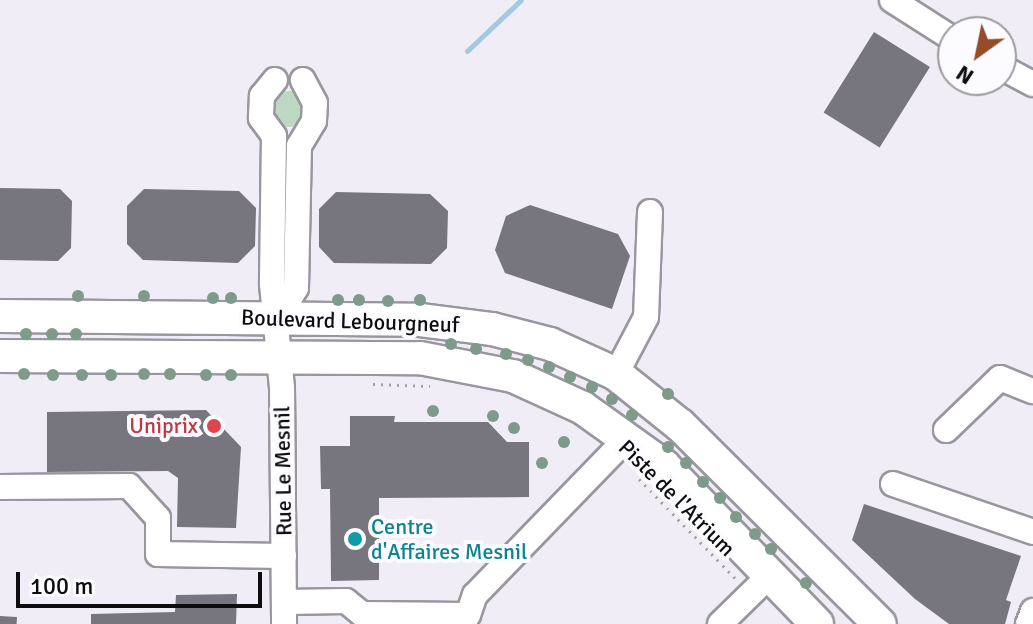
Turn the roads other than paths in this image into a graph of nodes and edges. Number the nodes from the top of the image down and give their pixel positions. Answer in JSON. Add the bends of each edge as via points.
{"nodes":[{"id":1,"x":892,"y":0,"type":"edge"},
{"id":2,"x":937,"y":29,"type":"edge"},
{"id":3,"x":275,"y":80,"type":"dead end"},
{"id":4,"x":303,"y":80,"type":"dead end"},
{"id":5,"x":650,"y":212,"type":"dead end"},
{"id":6,"x":0,"y":316,"type":"edge"},
{"id":7,"x":279,"y":317,"type":"junction"},
{"id":8,"x":0,"y":356,"type":"edge"},
{"id":9,"x":281,"y":359,"type":"junction"},
{"id":10,"x":616,"y":374,"type":"junction"},
{"id":11,"x":1033,"y":391,"type":"edge"},
{"id":12,"x":946,"y":430,"type":"dead end"},
{"id":13,"x":628,"y":437,"type":"junction"},
{"id":14,"x":893,"y":484,"type":"dead end"},
{"id":15,"x":0,"y":487,"type":"edge"},
{"id":16,"x":1033,"y":532,"type":"edge"},
{"id":17,"x":284,"y":556,"type":"junction"},
{"id":18,"x":755,"y":581,"type":"junction"},
{"id":19,"x":1033,"y":611,"type":"edge"},
{"id":20,"x":284,"y":613,"type":"edge"},
{"id":21,"x":720,"y":624,"type":"edge"},
{"id":22,"x":817,"y":624,"type":"edge"},
{"id":23,"x":880,"y":624,"type":"edge"},
{"id":24,"x":1028,"y":624,"type":"edge"}],
"edges":[{"from":1,"to":2,"type":"street"},
{"from":3,"to":7,"type":"street","name":"Rue Le Mesnil","via":[[262,96],[261,118],[274,136],[272,284]]},
{"from":4,"to":7,"type":"street","via":[[315,103],[314,121],[299,146],[296,288]]},
{"from":5,"to":10,"type":"street","via":[[646,317]]},
{"from":6,"to":7,"type":"main road","name":"Boulevard Lebourgneuf"},
{"from":7,"to":9,"type":"street","name":"Rue Le Mesnil"},
{"from":7,"to":10,"type":"main road","name":"Boulevard Lebourgneuf","via":[[420,320],[492,329],[550,344]]},
{"from":8,"to":9,"type":"main road","name":"Boulevard Lebourgneuf"},
{"from":9,"to":13,"type":"main road","name":"Boulevard Lebourgneuf","via":[[420,358],[513,376],[583,408]]},
{"from":9,"to":17,"type":"street","name":"Rue Le Mesnil"},
{"from":10,"to":23,"type":"main road","name":"Boulevard Lebourgneuf","via":[[680,425]]},
{"from":11,"to":12,"type":"street","via":[[1000,378]]},
{"from":13,"to":18,"type":"main road","name":"Boulevard Lebourgneuf","via":[[664,466]]},
{"from":13,"to":20,"type":"street","via":[[475,595],[468,615],[362,614],[346,601]]},
{"from":14,"to":16,"type":"street"},
{"from":15,"to":17,"type":"street","via":[[129,486],[158,518],[158,554]]},
{"from":17,"to":20,"type":"street","name":"Rue Le Mesnil"},
{"from":18,"to":21,"type":"street"},
{"from":18,"to":22,"type":"main road","name":"Boulevard Lebourgneuf"},
{"from":19,"to":24,"type":"street"}]}
